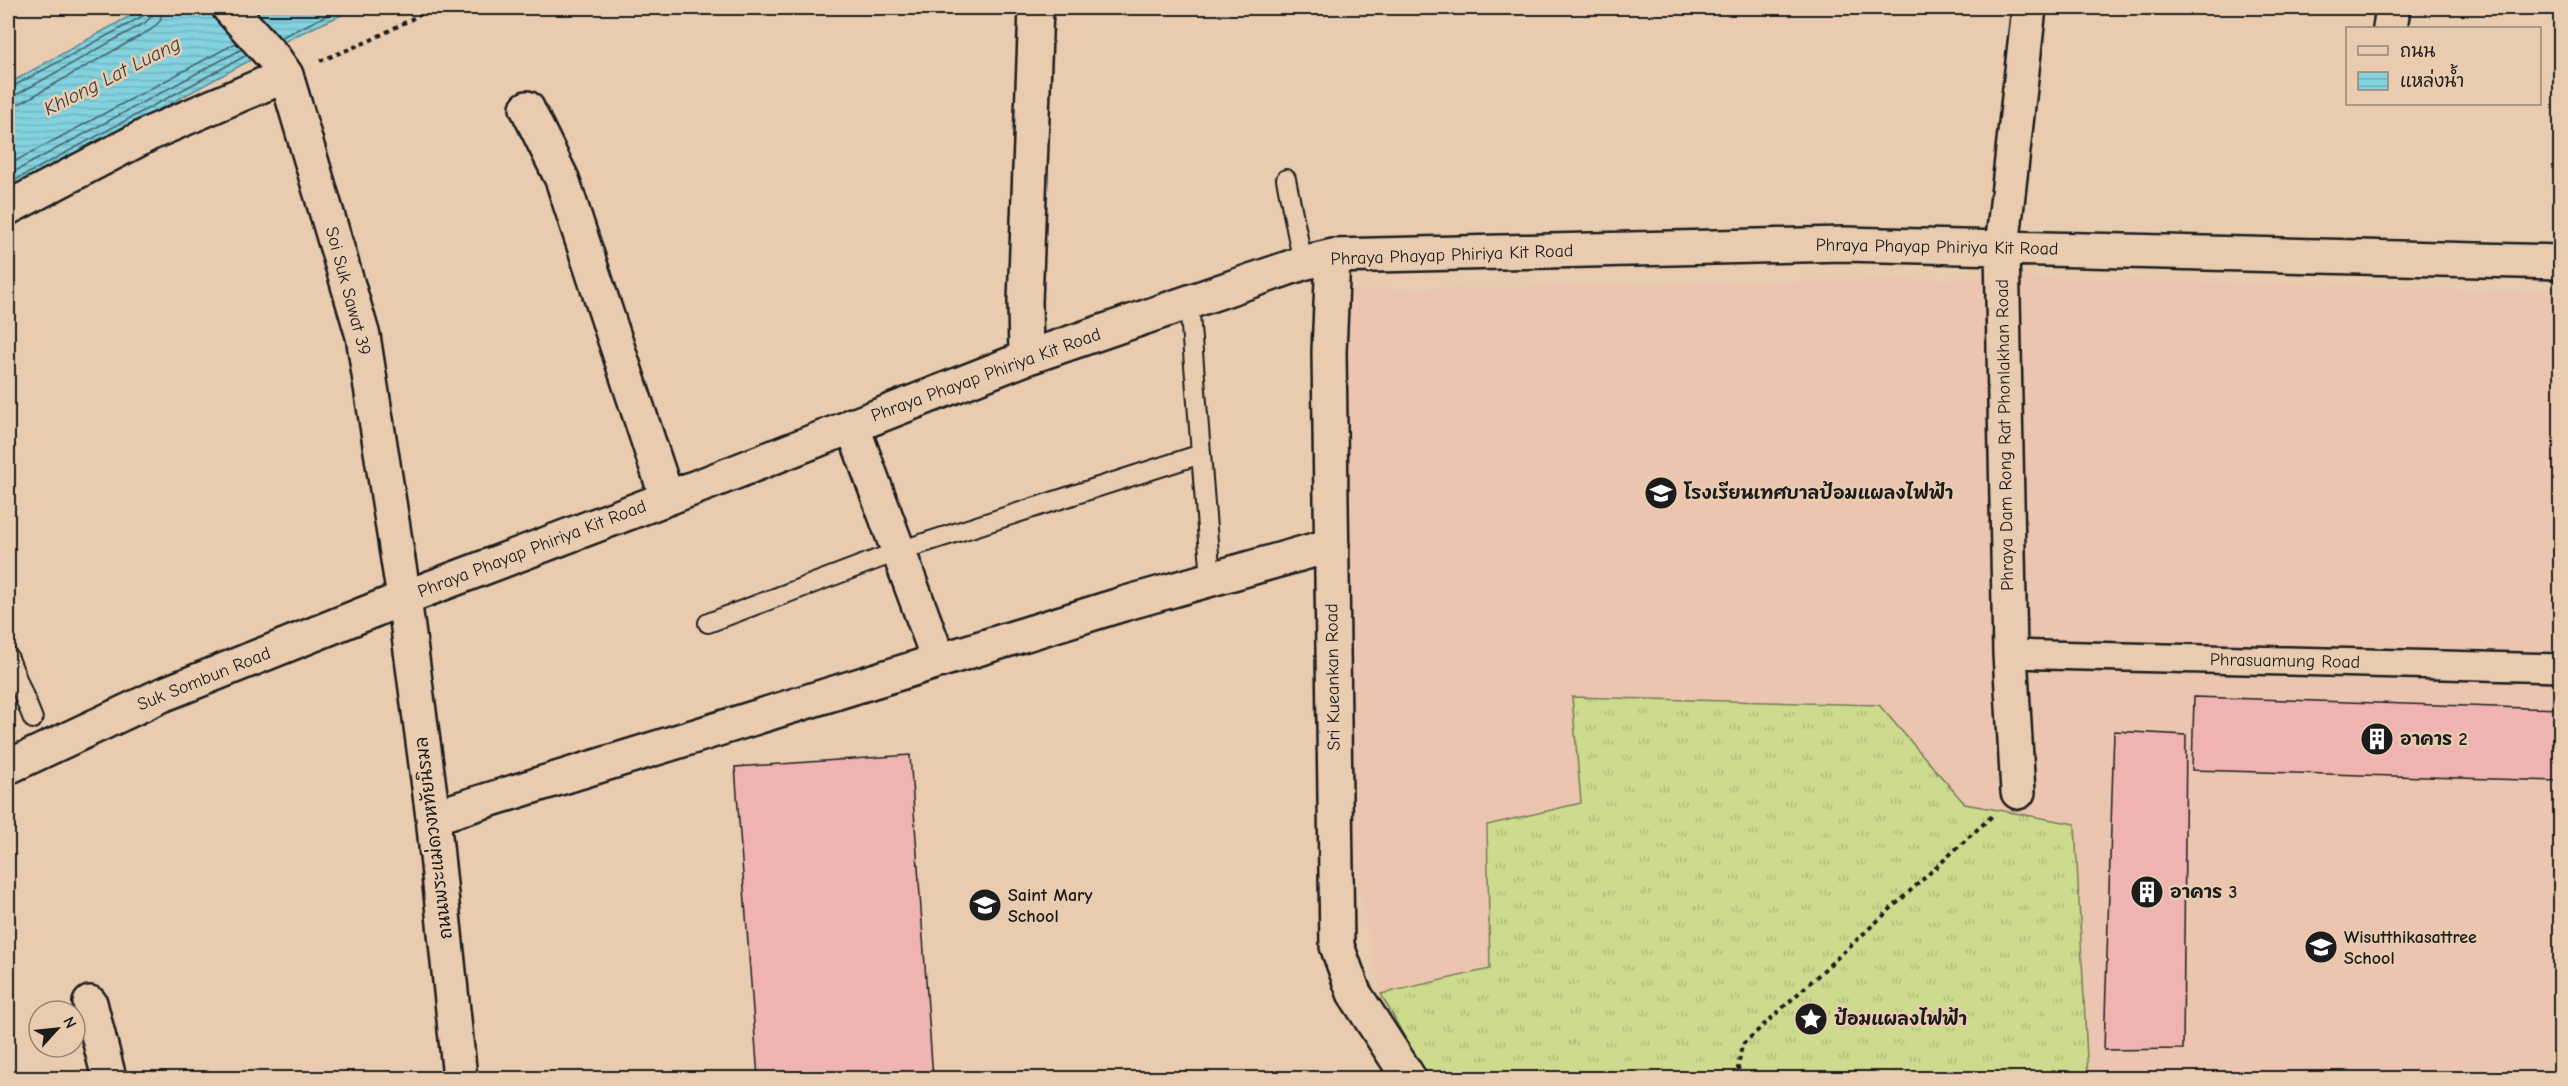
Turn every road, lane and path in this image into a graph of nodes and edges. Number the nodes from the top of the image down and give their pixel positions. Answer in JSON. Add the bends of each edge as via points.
{"nodes":[{"id":1,"x":229,"y":8,"type":"edge"},
{"id":2,"x":433,"y":8,"type":"edge"},
{"id":3,"x":1036,"y":8,"type":"edge"},
{"id":4,"x":2029,"y":8,"type":"edge"},
{"id":5,"x":2392,"y":8,"type":"edge"},
{"id":6,"x":2390,"y":27,"type":"edge"},
{"id":7,"x":280,"y":67,"type":"junction"},
{"id":8,"x":526,"y":108,"type":"dead end"},
{"id":9,"x":1286,"y":179,"type":"dead end"},
{"id":10,"x":8,"y":208,"type":"edge"},
{"id":11,"x":2002,"y":248,"type":"junction"},
{"id":12,"x":1318,"y":260,"type":"junction"},
{"id":13,"x":2560,"y":262,"type":"edge"},
{"id":14,"x":1189,"y":302,"type":"junction"},
{"id":15,"x":1026,"y":358,"type":"junction"},
{"id":16,"x":852,"y":425,"type":"junction"},
{"id":17,"x":1201,"y":454,"type":"junction"},
{"id":18,"x":667,"y":498,"type":"junction"},
{"id":19,"x":1332,"y":544,"type":"junction"},
{"id":20,"x":899,"y":551,"type":"junction"},
{"id":21,"x":1210,"y":579,"type":"junction"},
{"id":22,"x":404,"y":598,"type":"junction"},
{"id":23,"x":708,"y":623,"type":"dead end"},
{"id":24,"x":2010,"y":654,"type":"junction"},
{"id":25,"x":8,"y":656,"type":"edge"},
{"id":26,"x":939,"y":661,"type":"junction"},
{"id":27,"x":2560,"y":668,"type":"edge"},
{"id":28,"x":40,"y":733,"type":"junction"},
{"id":29,"x":8,"y":767,"type":"edge"},
{"id":30,"x":2018,"y":792,"type":"joint"},
{"id":31,"x":433,"y":817,"type":"junction"},
{"id":32,"x":90,"y":1003,"type":"dead end"},
{"id":33,"x":109,"y":1078,"type":"edge"},
{"id":34,"x":460,"y":1078,"type":"edge"},
{"id":35,"x":1409,"y":1078,"type":"edge"},
{"id":36,"x":1744,"y":1078,"type":"edge"}],
"edges":[{"from":1,"to":7,"type":"street","name":"Soi Suk Sawat 39"},
{"from":2,"to":7,"type":"path","via":[[369,41]]},
{"from":3,"to":15,"type":"street"},
{"from":4,"to":11,"type":"street","name":"Phraya Dam Rong Rat Phonlakhan Road"},
{"from":5,"to":6,"type":"street"},
{"from":7,"to":10,"type":"street"},
{"from":7,"to":22,"type":"street","name":"Soi Suk Sawat 39","via":[[363,336]]},
{"from":8,"to":18,"type":"street","via":[[562,179]]},
{"from":9,"to":12,"type":"lane"},
{"from":11,"to":12,"type":"street","name":"Phraya Phayap Phiriya Kit Road","via":[[1843,244]]},
{"from":11,"to":13,"type":"street","name":"Phraya Phayap Phiriya Kit Road"},
{"from":11,"to":24,"type":"street","name":"Phraya Dam Rong Rat Phonlakhan Road"},
{"from":12,"to":14,"type":"street","name":"Phraya Phayap Phiriya Kit Road"},
{"from":12,"to":19,"type":"street","name":"Sri Kueankan Road","via":[[1329,351]]},
{"from":14,"to":15,"type":"street","name":"Phraya Phayap Phiriya Kit Road"},
{"from":14,"to":17,"type":"lane"},
{"from":15,"to":16,"type":"street","name":"Phraya Phayap Phiriya Kit Road"},
{"from":16,"to":18,"type":"street","name":"Phraya Phayap Phiriya Kit Road"},
{"from":16,"to":20,"type":"street"},
{"from":17,"to":20,"type":"lane"},
{"from":17,"to":21,"type":"lane"},
{"from":18,"to":22,"type":"street","name":"Phraya Phayap Phiriya Kit Road"},
{"from":19,"to":21,"type":"street"},
{"from":19,"to":35,"type":"street","name":"Sri Kueankan Road","via":[[1337,946],[1354,993]]},
{"from":20,"to":23,"type":"lane"},
{"from":20,"to":26,"type":"street"},
{"from":21,"to":26,"type":"street"},
{"from":22,"to":28,"type":"street","name":"Suk Sombun Road","via":[[162,695]]},
{"from":22,"to":31,"type":"street","name":"ถนนพระแม่ดวงหทัยนิรมล"},
{"from":24,"to":27,"type":"street","name":"Phrasuamung Road"},
{"from":24,"to":30,"type":"street","name":"Phraya Dam Rong Rat Phonlakhan Road"},
{"from":25,"to":28,"type":"lane"},
{"from":26,"to":31,"type":"street"},
{"from":28,"to":29,"type":"street","name":"Suk Sombun Road"},
{"from":30,"to":36,"type":"path","via":[[1742,1045],[1738,1068]]},
{"from":31,"to":34,"type":"street","name":"ถนนพระแม่ดวงหทัยนิรมล"},
{"from":32,"to":33,"type":"street"}]}
